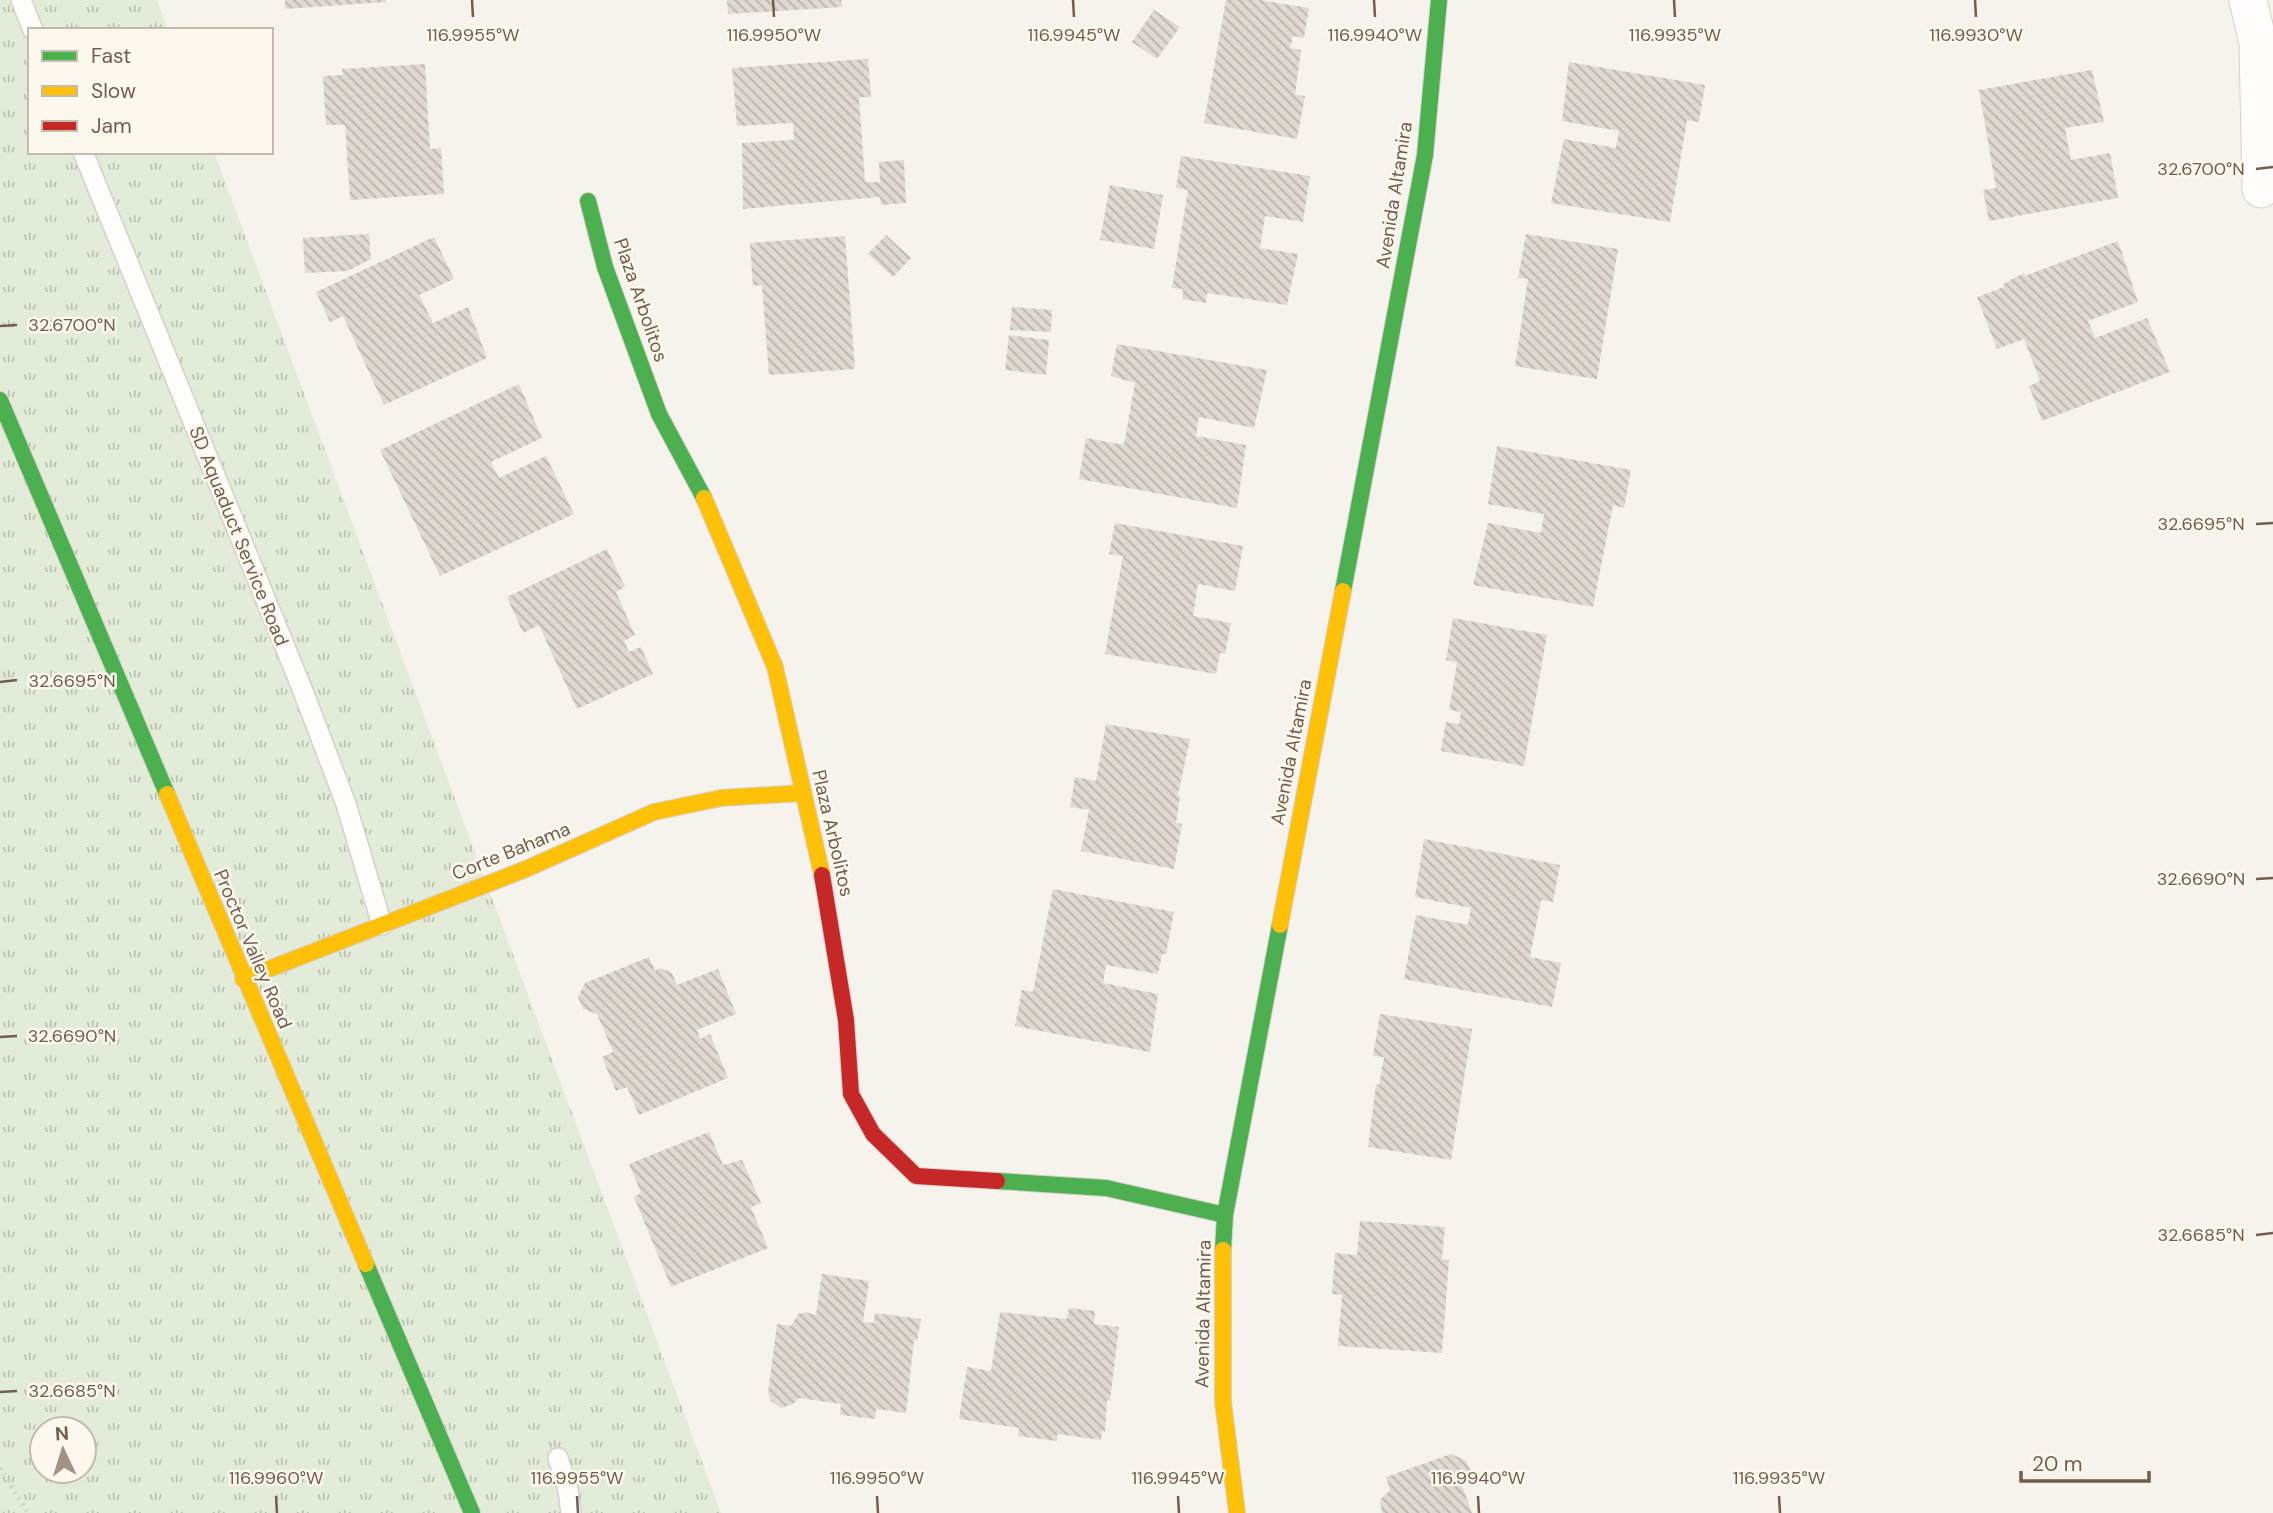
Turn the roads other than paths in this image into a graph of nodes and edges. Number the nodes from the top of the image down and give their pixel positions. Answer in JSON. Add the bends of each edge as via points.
{"nodes":[{"id":1,"x":21,"y":0,"type":"edge"},
{"id":2,"x":1439,"y":0,"type":"edge"},
{"id":3,"x":2248,"y":0,"type":"edge"},
{"id":4,"x":32,"y":28,"type":"edge"},
{"id":5,"x":84,"y":154,"type":"edge"},
{"id":6,"x":2262,"y":190,"type":"dead end"},
{"id":7,"x":588,"y":201,"type":"dead end"},
{"id":8,"x":0,"y":400,"type":"edge"},
{"id":9,"x":802,"y":793,"type":"junction"},
{"id":10,"x":382,"y":925,"type":"junction"},
{"id":11,"x":243,"y":979,"type":"junction"},
{"id":12,"x":1225,"y":1215,"type":"junction"},
{"id":13,"x":558,"y":1458,"type":"dead end"},
{"id":14,"x":472,"y":1513,"type":"edge"},
{"id":15,"x":571,"y":1513,"type":"edge"},
{"id":16,"x":1237,"y":1513,"type":"edge"}],
"edges":[{"from":1,"to":4,"type":"lane"},
{"from":2,"to":12,"type":"street","name":"Avenida Altamira","via":[[1425,155]]},
{"from":3,"to":6,"type":"street","via":[[2259,43]]},
{"from":5,"to":10,"type":"lane","name":"SD Aquaduct Service Road","via":[[303,691],[346,804]]},
{"from":7,"to":9,"type":"street","name":"Plaza Arbolitos","via":[[605,267],[659,414],[710,510],[775,667]]},
{"from":8,"to":11,"type":"street","name":"Proctor Valley Road"},
{"from":9,"to":10,"type":"street","name":"Corte Bahama","via":[[721,798],[654,812],[526,869]]},
{"from":9,"to":12,"type":"street","name":"Plaza Arbolitos","via":[[829,906],[846,1020],[851,1094],[873,1134],[915,1176],[1106,1188]]},
{"from":10,"to":11,"type":"street","name":"Corte Bahama"},
{"from":11,"to":14,"type":"street","name":"Proctor Valley Road"},
{"from":12,"to":16,"type":"street","name":"Avenida Altamira","via":[[1220,1356],[1224,1427]]},
{"from":13,"to":15,"type":"lane"}]}
